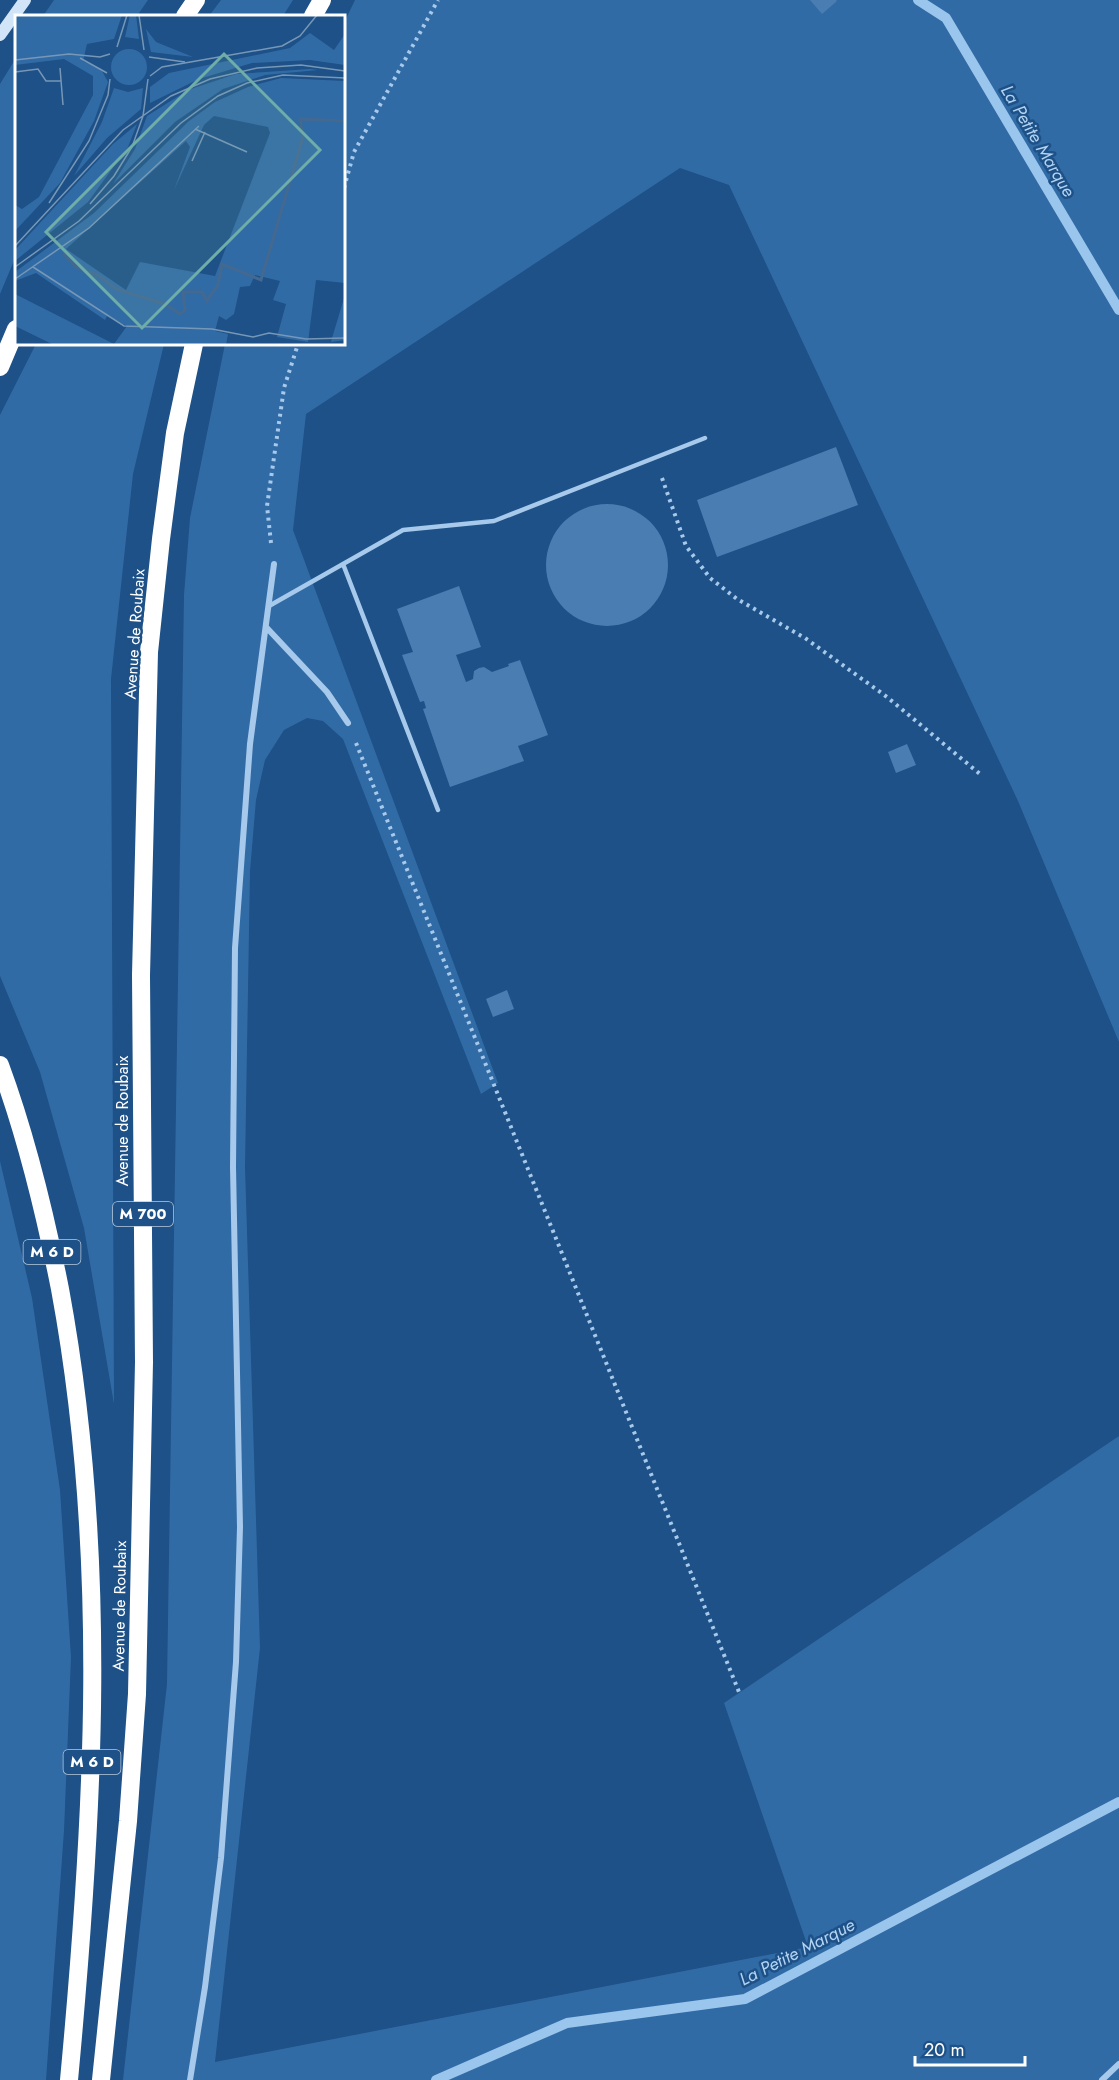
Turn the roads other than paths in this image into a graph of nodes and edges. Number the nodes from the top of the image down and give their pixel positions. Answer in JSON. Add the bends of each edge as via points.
{"nodes":[{"id":1,"x":25,"y":0,"type":"edge"},
{"id":2,"x":196,"y":0,"type":"edge"},
{"id":3,"x":322,"y":0,"type":"edge"},
{"id":4,"x":186,"y":15,"type":"edge"},
{"id":5,"x":314,"y":15,"type":"edge"},
{"id":6,"x":0,"y":35,"type":"edge"},
{"id":7,"x":15,"y":331,"type":"edge"},
{"id":8,"x":194,"y":345,"type":"edge"},
{"id":9,"x":0,"y":367,"type":"edge"},
{"id":10,"x":705,"y":438,"type":"dead end"},
{"id":11,"x":274,"y":564,"type":"road end"},
{"id":12,"x":344,"y":564,"type":"junction"},
{"id":13,"x":269,"y":606,"type":"junction"},
{"id":14,"x":266,"y":627,"type":"junction"},
{"id":15,"x":348,"y":723,"type":"road end"},
{"id":16,"x":438,"y":810,"type":"dead end"},
{"id":17,"x":0,"y":1065,"type":"edge"},
{"id":18,"x":1119,"y":2064,"type":"edge"},
{"id":19,"x":69,"y":2080,"type":"edge"},
{"id":20,"x":101,"y":2080,"type":"edge"},
{"id":21,"x":190,"y":2080,"type":"edge"},
{"id":22,"x":1102,"y":2080,"type":"edge"}],
"edges":[{"from":1,"to":6,"type":"street"},
{"from":2,"to":4,"type":"highway"},
{"from":3,"to":5,"type":"highway"},
{"from":7,"to":9,"type":"highway"},
{"from":8,"to":20,"type":"highway","name":"Avenue de Roubaix","number":"M 700","via":[[175,433],[149,652],[141,975],[144,1362],[137,1694]]},
{"from":10,"to":12,"type":"lane","via":[[494,521],[404,530]]},
{"from":11,"to":13,"type":"street"},
{"from":12,"to":13,"type":"lane"},
{"from":12,"to":16,"type":"lane"},
{"from":13,"to":14,"type":"street"},
{"from":14,"to":15,"type":"street","via":[[327,692]]},
{"from":14,"to":21,"type":"street","via":[[250,744],[235,948],[233,1178],[240,1527],[236,1662],[221,1858]]},
{"from":17,"to":19,"type":"highway","number":"M 6 D","via":[[36,1179],[71,1351],[92,1575],[90,1805]]},
{"from":18,"to":22,"type":"street"}]}
